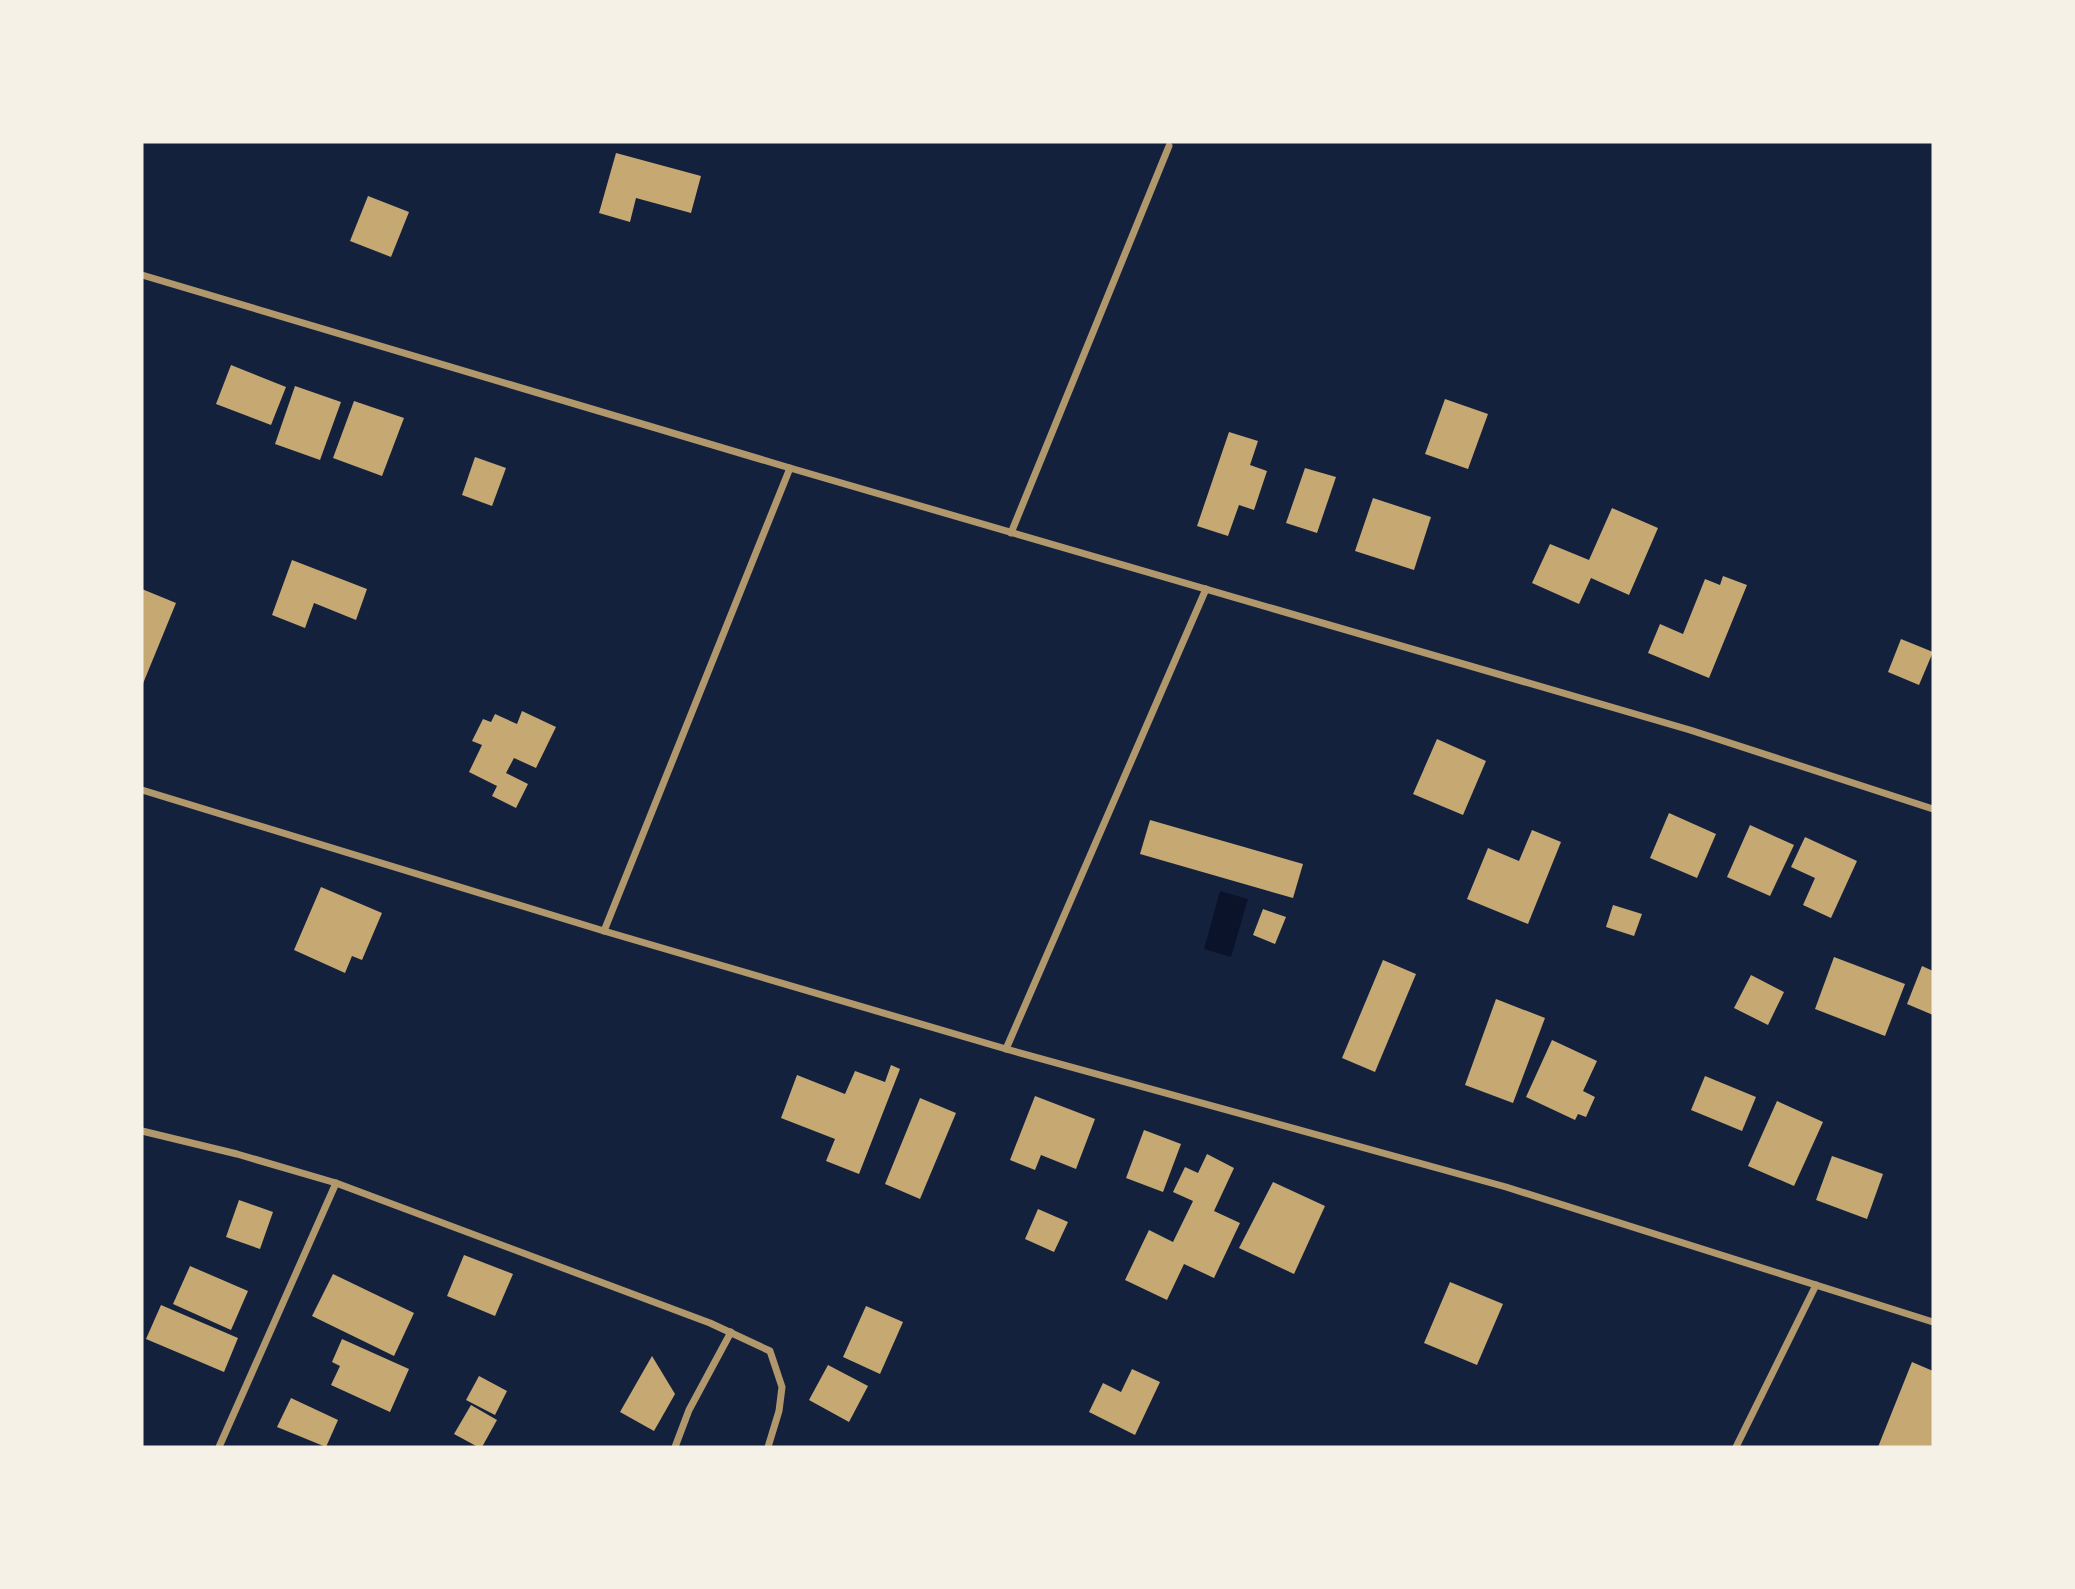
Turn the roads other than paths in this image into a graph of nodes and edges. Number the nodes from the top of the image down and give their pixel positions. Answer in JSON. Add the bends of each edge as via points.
{"nodes":[{"id":1,"x":1170,"y":146,"type":"dead end"},
{"id":2,"x":142,"y":275,"type":"edge"},
{"id":3,"x":790,"y":468,"type":"junction"},
{"id":4,"x":1011,"y":533,"type":"junction"},
{"id":5,"x":1206,"y":590,"type":"junction"},
{"id":6,"x":142,"y":790,"type":"edge"},
{"id":7,"x":1933,"y":809,"type":"edge"},
{"id":8,"x":604,"y":931,"type":"junction"},
{"id":9,"x":1006,"y":1049,"type":"junction"},
{"id":10,"x":142,"y":1131,"type":"edge"},
{"id":11,"x":336,"y":1183,"type":"junction"},
{"id":12,"x":1816,"y":1285,"type":"junction"},
{"id":13,"x":1933,"y":1322,"type":"edge"},
{"id":14,"x":731,"y":1332,"type":"junction"},
{"id":15,"x":219,"y":1447,"type":"edge"},
{"id":16,"x":675,"y":1447,"type":"edge"},
{"id":17,"x":768,"y":1447,"type":"edge"},
{"id":18,"x":1736,"y":1447,"type":"edge"}],
"edges":[{"from":1,"to":4,"type":"street"},
{"from":2,"to":3,"type":"street"},
{"from":3,"to":4,"type":"street"},
{"from":3,"to":8,"type":"street"},
{"from":4,"to":5,"type":"street"},
{"from":5,"to":7,"type":"street","via":[[1690,730]]},
{"from":5,"to":9,"type":"street"},
{"from":6,"to":8,"type":"street"},
{"from":8,"to":9,"type":"street"},
{"from":9,"to":12,"type":"street","via":[[1506,1186]]},
{"from":10,"to":11,"type":"street"},
{"from":11,"to":14,"type":"street"},
{"from":11,"to":15,"type":"street"},
{"from":12,"to":13,"type":"street"},
{"from":12,"to":18,"type":"street"},
{"from":14,"to":16,"type":"street","via":[[689,1410]]},
{"from":14,"to":17,"type":"street","via":[[770,1351],[782,1387]]}]}
